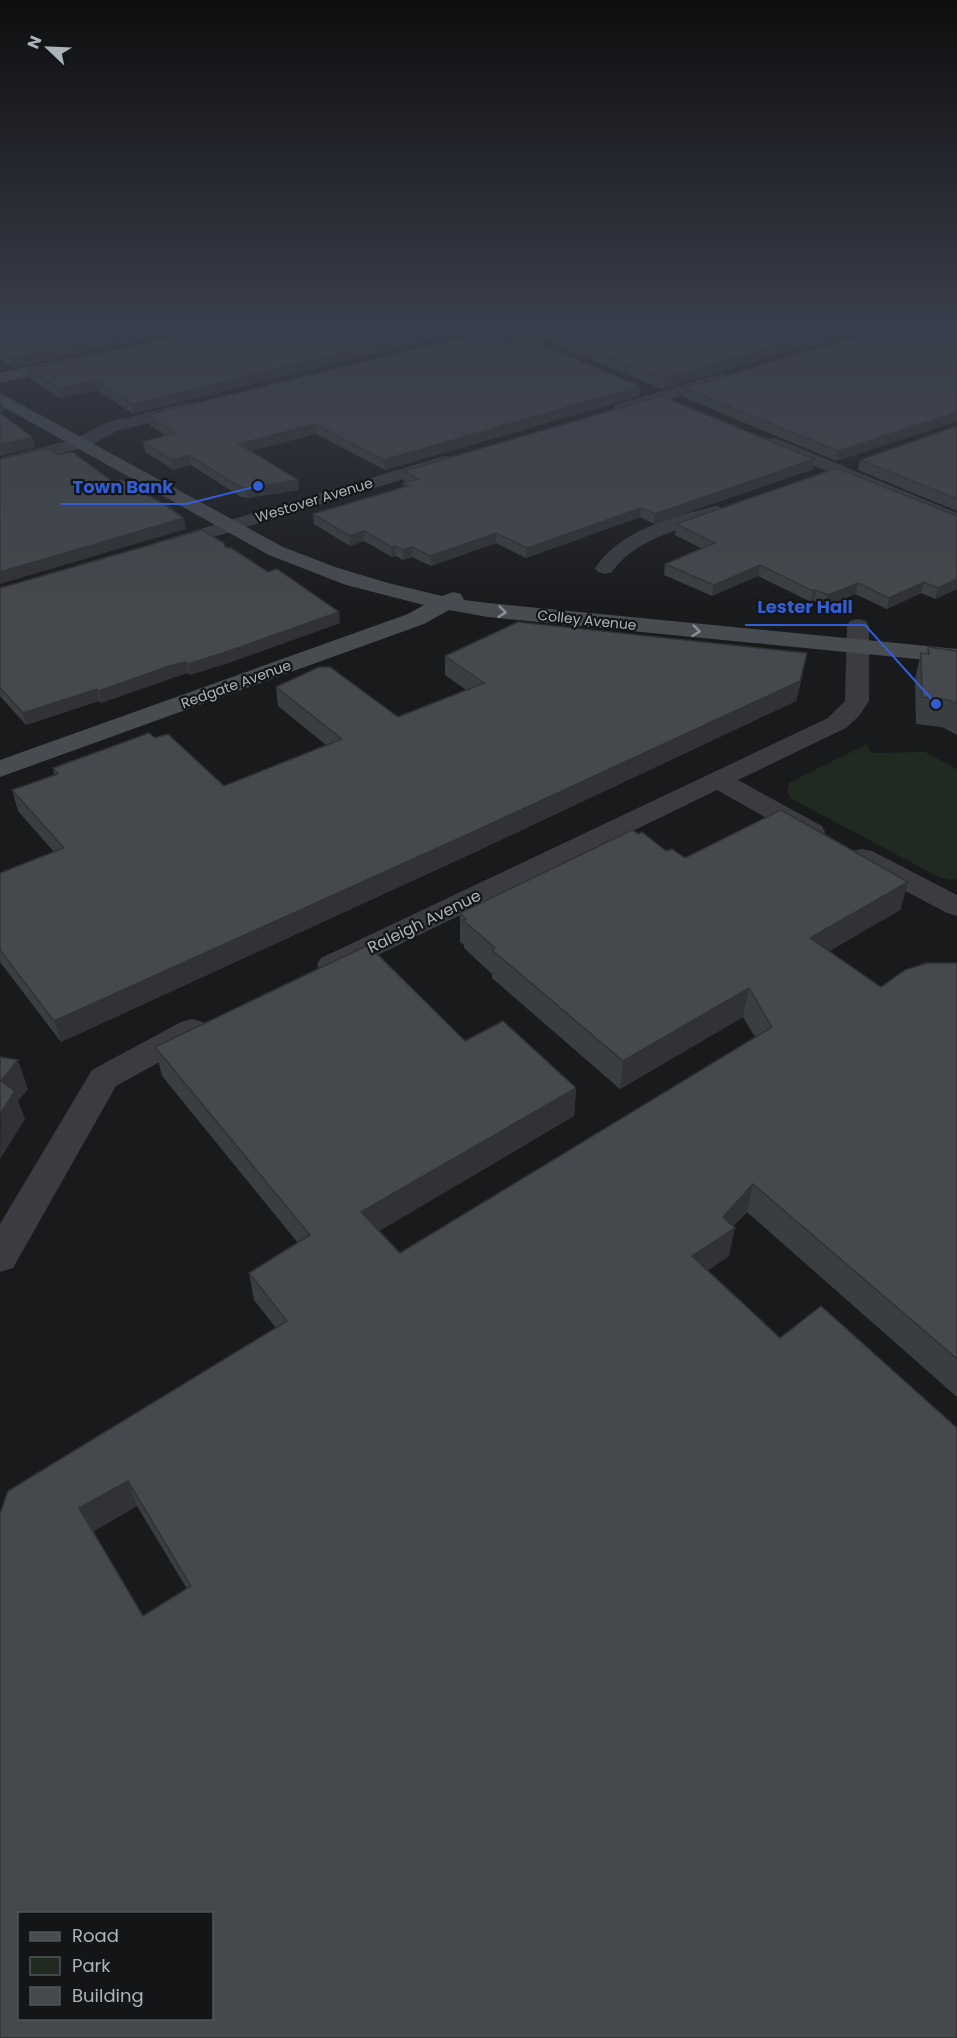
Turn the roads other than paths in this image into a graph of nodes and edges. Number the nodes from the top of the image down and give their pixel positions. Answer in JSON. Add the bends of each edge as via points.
{"nodes":[{"id":1,"x":38,"y":419,"type":"edge"},
{"id":2,"x":143,"y":419,"type":"edge"},
{"id":3,"x":759,"y":437,"type":"edge"},
{"id":4,"x":81,"y":443,"type":"junction"},
{"id":5,"x":118,"y":443,"type":"dead end"},
{"id":6,"x":460,"y":457,"type":"edge"},
{"id":7,"x":860,"y":462,"type":"edge"},
{"id":8,"x":0,"y":464,"type":"edge"},
{"id":9,"x":838,"y":469,"type":"junction"},
{"id":10,"x":813,"y":478,"type":"edge"},
{"id":11,"x":738,"y":504,"type":"edge"},
{"id":12,"x":957,"y":520,"type":"edge"},
{"id":13,"x":232,"y":525,"type":"junction"},
{"id":14,"x":150,"y":550,"type":"edge"},
{"id":15,"x":605,"y":568,"type":"dead end"},
{"id":16,"x":467,"y":591,"type":"junction"},
{"id":17,"x":444,"y":604,"type":"junction"},
{"id":18,"x":957,"y":635,"type":"edge"},
{"id":19,"x":858,"y":636,"type":"junction"},
{"id":20,"x":957,"y":656,"type":"edge"},
{"id":21,"x":0,"y":769,"type":"edge"},
{"id":22,"x":716,"y":779,"type":"junction"},
{"id":23,"x":957,"y":907,"type":"edge"},
{"id":24,"x":312,"y":974,"type":"edge"},
{"id":25,"x":219,"y":1018,"type":"edge"},
{"id":26,"x":0,"y":1257,"type":"edge"}],
"edges":[{"from":1,"to":4,"type":"main road","name":"Colley Avenue"},
{"from":2,"to":4,"type":"street","via":[[111,427]]},
{"from":3,"to":9,"type":"street"},
{"from":4,"to":5,"type":"street"},
{"from":4,"to":8,"type":"street"},
{"from":4,"to":13,"type":"main road","name":"Colley Avenue"},
{"from":6,"to":13,"type":"street","name":"Westover Avenue"},
{"from":7,"to":9,"type":"street"},
{"from":9,"to":10,"type":"street"},
{"from":9,"to":12,"type":"street"},
{"from":11,"to":15,"type":"street","via":[[637,539],[622,547]]},
{"from":13,"to":14,"type":"street","name":"Westover Avenue"},
{"from":13,"to":16,"type":"main road","name":"Colley Avenue","via":[[366,571]]},
{"from":13,"to":17,"type":"main road","name":"Colley Avenue","via":[[276,551],[320,570],[385,591]]},
{"from":16,"to":17,"type":"main road","name":"Redgate Avenue"},
{"from":16,"to":19,"type":"main road","name":"Colley Avenue"},
{"from":17,"to":19,"type":"main road","name":"Colley Avenue","one_way":true},
{"from":17,"to":21,"type":"main road","name":"Redgate Avenue","via":[[416,620]]},
{"from":18,"to":19,"type":"main road","name":"Colley Avenue"},
{"from":19,"to":20,"type":"main road","name":"Colley Avenue"},
{"from":19,"to":22,"type":"street","name":"Raleigh Avenue","via":[[857,701],[851,711],[837,723]]},
{"from":22,"to":23,"type":"street"},
{"from":22,"to":24,"type":"street","name":"Raleigh Avenue"},
{"from":25,"to":26,"type":"street","via":[[104,1078]]}]}
